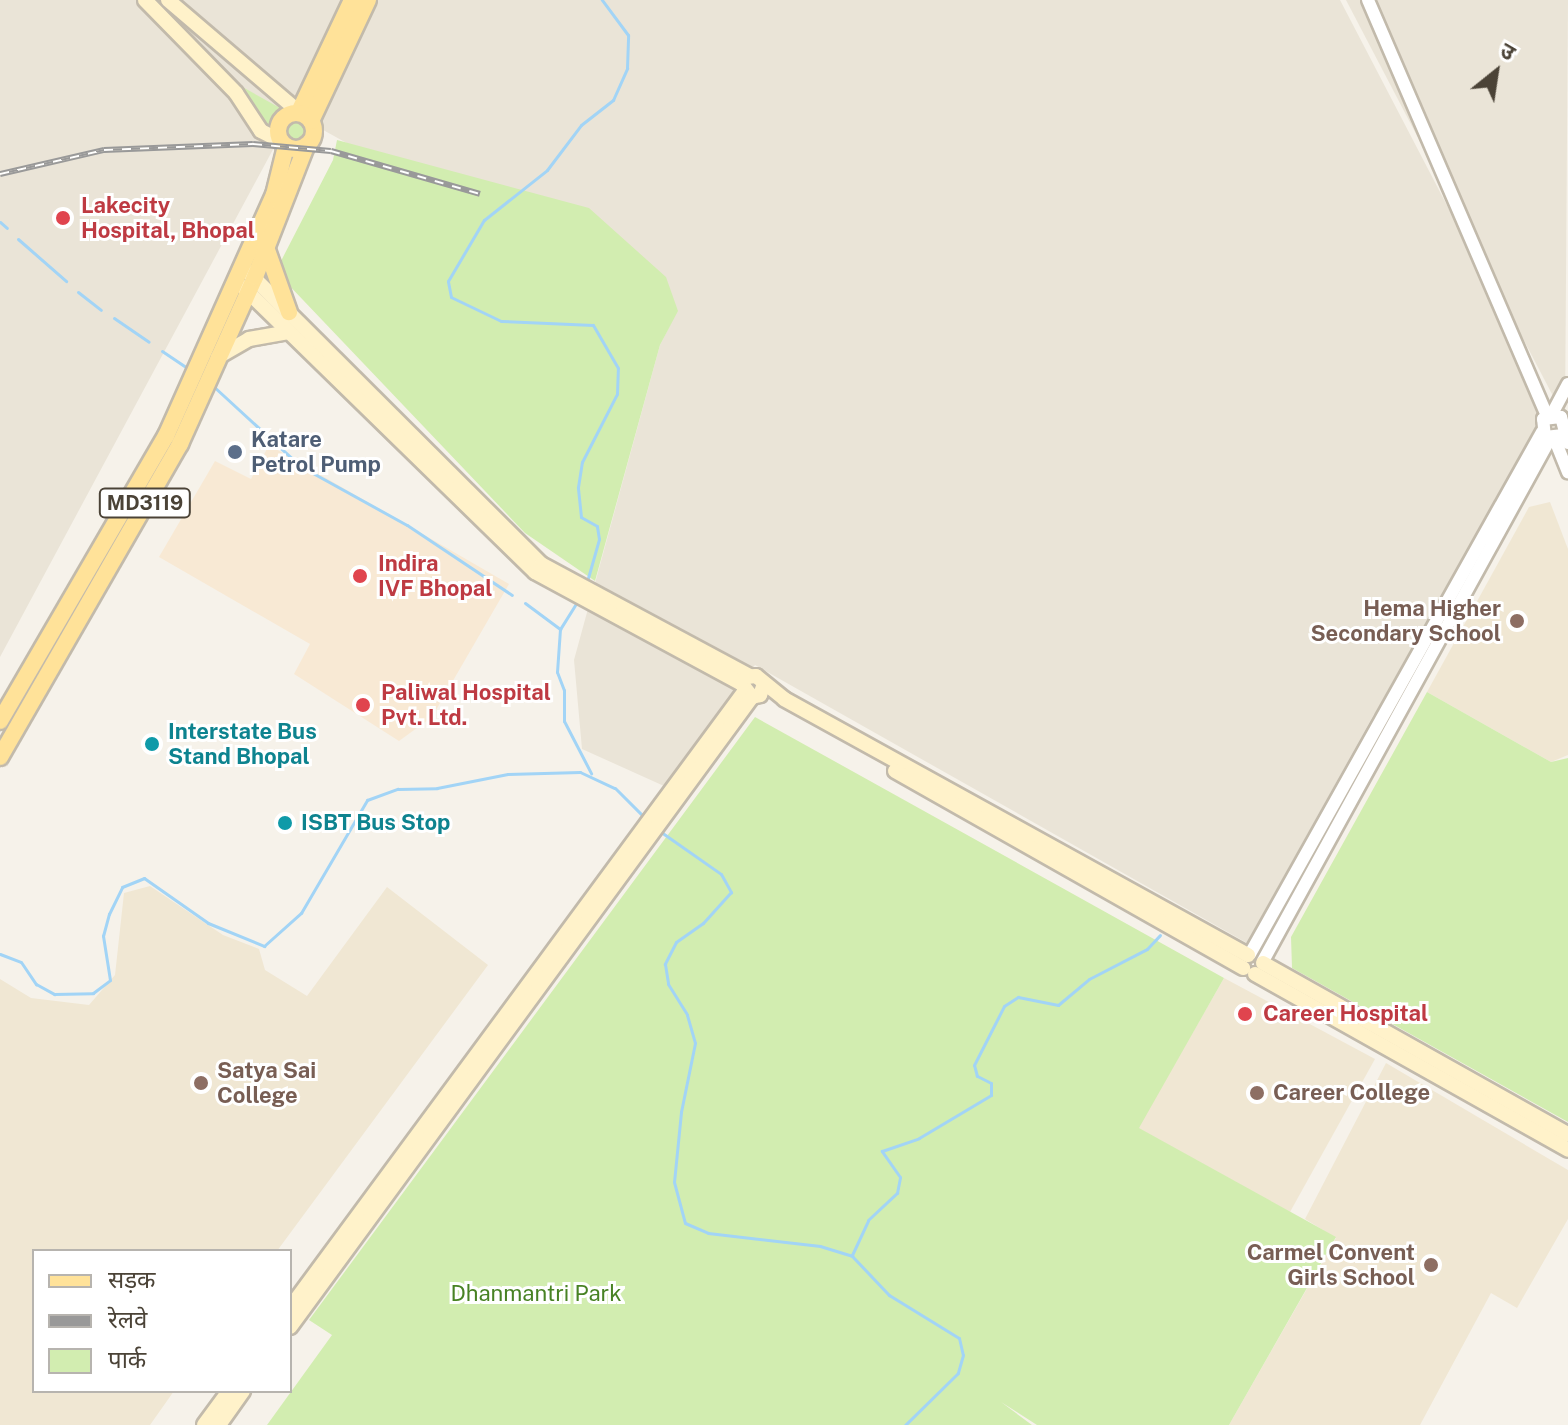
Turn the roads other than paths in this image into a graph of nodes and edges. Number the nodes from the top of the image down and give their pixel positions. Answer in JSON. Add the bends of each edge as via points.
{"nodes":[{"id":1,"x":145,"y":0,"type":"edge"},
{"id":2,"x":168,"y":0,"type":"edge"},
{"id":3,"x":352,"y":0,"type":"edge"},
{"id":4,"x":368,"y":0,"type":"edge"},
{"id":5,"x":1368,"y":0,"type":"edge"},
{"id":6,"x":305,"y":117,"type":"junction"},
{"id":7,"x":284,"y":144,"type":"junction"},
{"id":8,"x":306,"y":146,"type":"junction"},
{"id":9,"x":266,"y":249,"type":"junction"},
{"id":10,"x":245,"y":280,"type":"junction"},
{"id":11,"x":289,"y":312,"type":"junction"},
{"id":12,"x":288,"y":332,"type":"junction"},
{"id":13,"x":211,"y":361,"type":"junction"},
{"id":14,"x":1568,"y":384,"type":"edge"},
{"id":15,"x":197,"y":386,"type":"junction"},
{"id":16,"x":1558,"y":414,"type":"edge"},
{"id":17,"x":1556,"y":438,"type":"edge"},
{"id":18,"x":1568,"y":473,"type":"edge"},
{"id":19,"x":570,"y":585,"type":"junction"},
{"id":20,"x":752,"y":688,"type":"junction"},
{"id":21,"x":0,"y":721,"type":"edge"},
{"id":22,"x":0,"y":757,"type":"edge"},
{"id":23,"x":1254,"y":962,"type":"junction"},
{"id":24,"x":1568,"y":1134,"type":"edge"},
{"id":25,"x":1568,"y":1150,"type":"edge"},
{"id":26,"x":362,"y":1218,"type":"junction"},
{"id":27,"x":292,"y":1306,"type":"edge"},
{"id":28,"x":292,"y":1324,"type":"edge"},
{"id":29,"x":228,"y":1393,"type":"edge"},
{"id":30,"x":242,"y":1393,"type":"edge"},
{"id":31,"x":204,"y":1425,"type":"edge"},
{"id":32,"x":219,"y":1425,"type":"edge"}],
"edges":[{"from":1,"to":7,"type":"main road","via":[[236,93],[261,131]]},
{"from":2,"to":6,"type":"main road"},
{"from":3,"to":6,"type":"main road"},
{"from":4,"to":6,"type":"main road"},
{"from":5,"to":16,"type":"street"},
{"from":6,"to":7,"type":"main road","via":[[281,121]]},
{"from":6,"to":8,"type":"main road","via":[[314,135]]},
{"from":7,"to":8,"type":"main road"},
{"from":7,"to":10,"type":"main road","number":"MD3119","via":[[274,195]]},
{"from":8,"to":9,"type":"main road","number":"MD3119"},
{"from":9,"to":10,"type":"main road","number":"MD3119"},
{"from":9,"to":11,"type":"main road"},
{"from":10,"to":11,"type":"main road"},
{"from":10,"to":12,"type":"main road"},
{"from":10,"to":13,"type":"main road","number":"MD3119"},
{"from":11,"to":19,"type":"main road","via":[[541,564]]},
{"from":12,"to":13,"type":"main road","via":[[249,339]]},
{"from":12,"to":19,"type":"main road","via":[[535,572]]},
{"from":13,"to":15,"type":"main road","number":"MD3119"},
{"from":14,"to":16,"type":"street"},
{"from":15,"to":21,"type":"main road","number":"MD3119"},
{"from":15,"to":22,"type":"main road","number":"MD3119","via":[[180,444]]},
{"from":16,"to":17,"type":"street"},
{"from":16,"to":17,"type":"street"},
{"from":17,"to":18,"type":"street"},
{"from":17,"to":23,"type":"street","via":[[1453,599]]},
{"from":19,"to":20,"type":"main road"},
{"from":20,"to":23,"type":"main road"},
{"from":20,"to":26,"type":"main road"},
{"from":23,"to":24,"type":"main road"},
{"from":23,"to":25,"type":"main road"},
{"from":26,"to":27,"type":"main road"},
{"from":26,"to":28,"type":"main road"},
{"from":29,"to":31,"type":"main road"},
{"from":30,"to":32,"type":"main road"}]}
